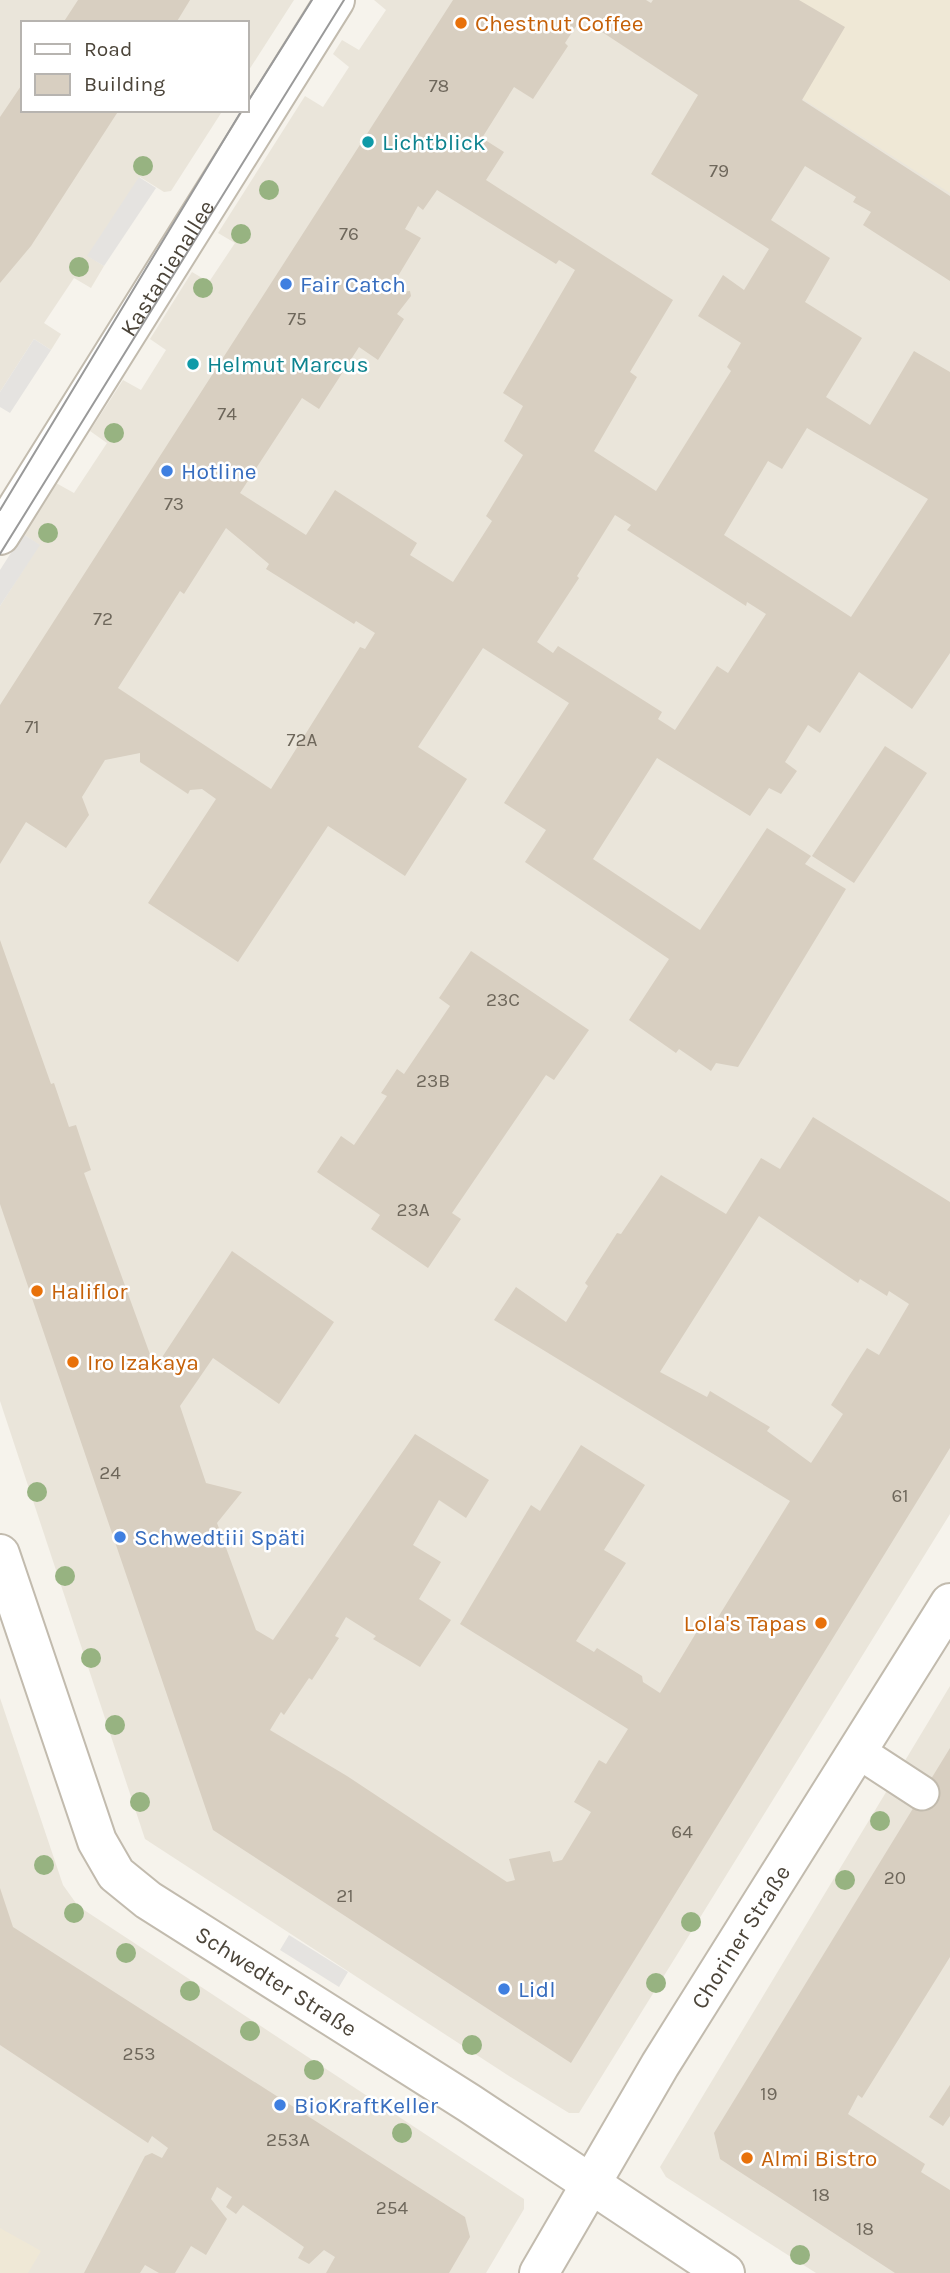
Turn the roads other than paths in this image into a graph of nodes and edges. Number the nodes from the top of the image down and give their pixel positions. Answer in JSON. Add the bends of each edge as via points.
{"nodes":[{"id":1,"x":335,"y":0,"type":"edge"},
{"id":2,"x":0,"y":535,"type":"edge"},
{"id":3,"x":0,"y":1553,"type":"edge"},
{"id":4,"x":950,"y":1603,"type":"edge"},
{"id":5,"x":856,"y":1750,"type":"junction"},
{"id":6,"x":922,"y":1793,"type":"dead end"},
{"id":7,"x":591,"y":2184,"type":"junction"},
{"id":8,"x":538,"y":2273,"type":"edge"},
{"id":9,"x":725,"y":2273,"type":"edge"}],
"edges":[{"from":1,"to":2,"type":"street","name":"Kastanienallee"},
{"from":3,"to":7,"type":"street","name":"Schwedter Straße","via":[[97,1841],[116,1874]]},
{"from":4,"to":5,"type":"street","name":"Choriner Straße"},
{"from":5,"to":6,"type":"lane"},
{"from":5,"to":7,"type":"street","name":"Choriner Straße"},
{"from":7,"to":8,"type":"street","name":"Choriner Straße"},
{"from":7,"to":9,"type":"street","name":"Schwedter Straße"}]}
